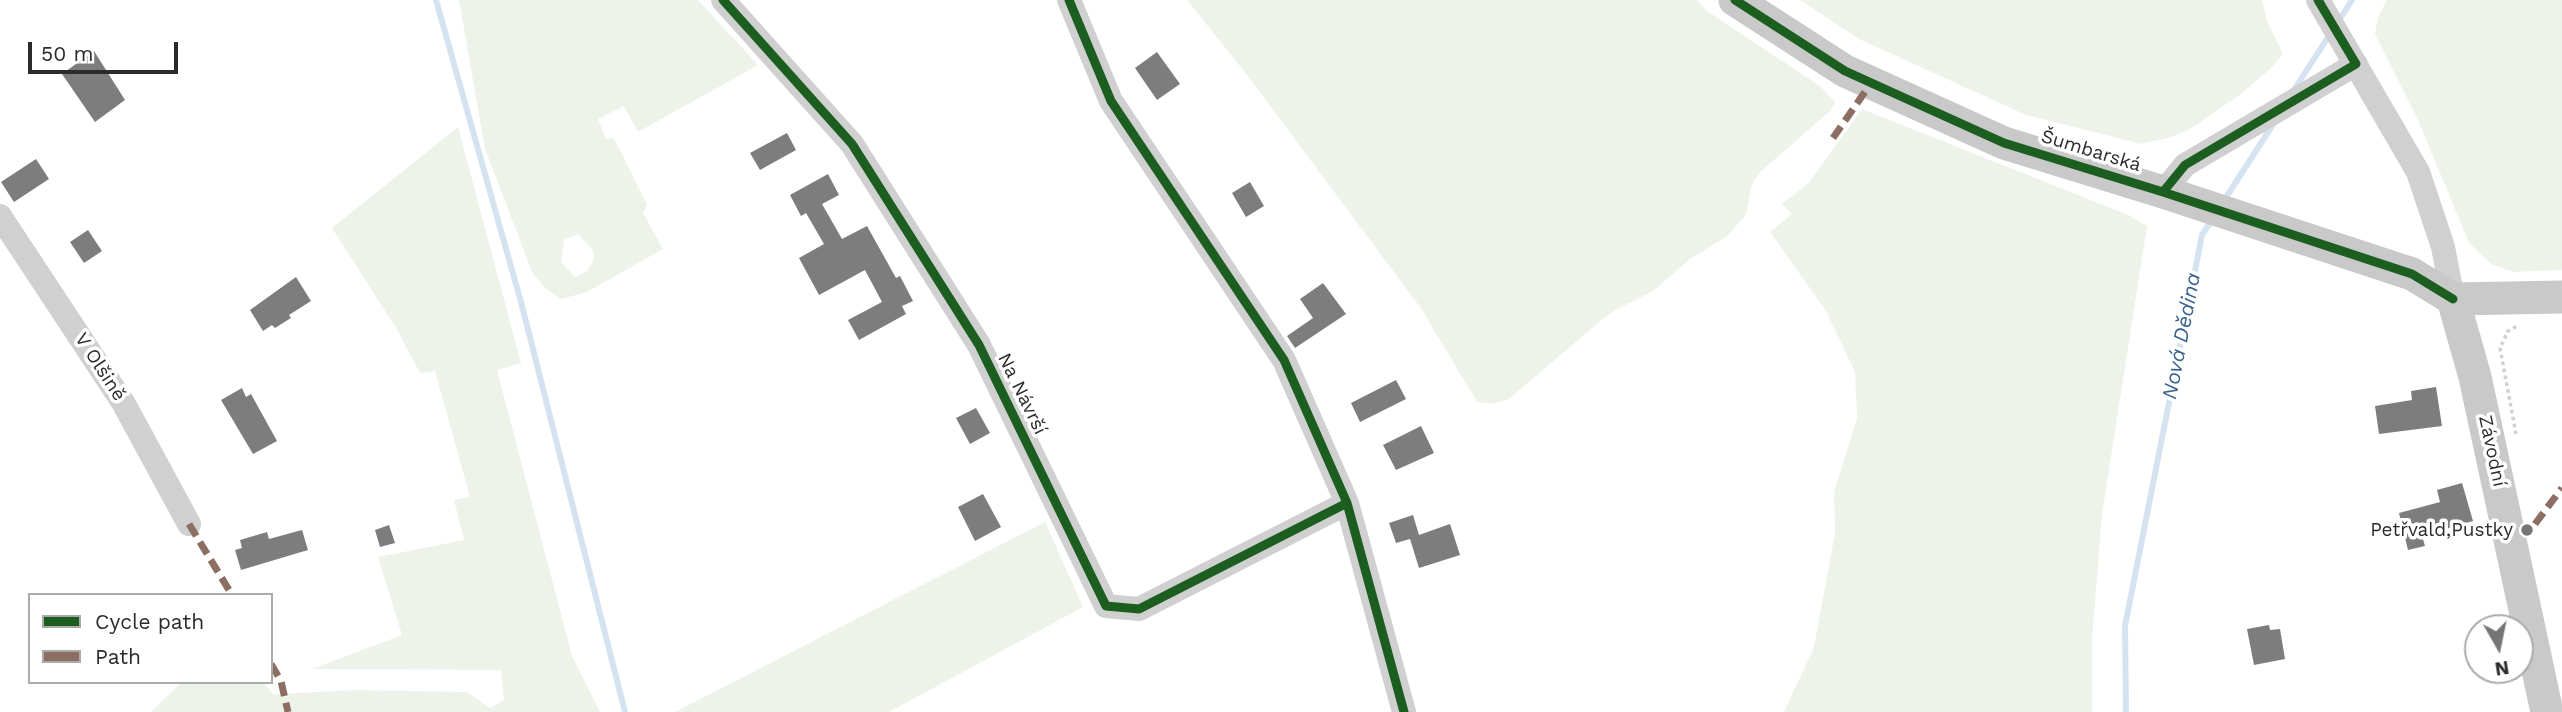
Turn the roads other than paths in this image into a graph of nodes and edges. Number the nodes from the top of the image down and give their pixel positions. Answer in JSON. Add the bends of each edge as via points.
{"nodes":[{"id":1,"x":723,"y":0,"type":"edge"},
{"id":2,"x":1069,"y":0,"type":"edge"},
{"id":3,"x":1735,"y":0,"type":"edge"},
{"id":4,"x":2319,"y":0,"type":"edge"},
{"id":5,"x":2356,"y":65,"type":"junction"},
{"id":6,"x":2163,"y":191,"type":"junction"},
{"id":7,"x":0,"y":216,"type":"edge"},
{"id":8,"x":2562,"y":297,"type":"edge"},
{"id":9,"x":2453,"y":299,"type":"junction"},
{"id":10,"x":1347,"y":503,"type":"junction"},
{"id":11,"x":189,"y":524,"type":"dead end"},
{"id":12,"x":1404,"y":712,"type":"edge"},
{"id":13,"x":2547,"y":712,"type":"edge"}],
"edges":[{"from":1,"to":10,"type":"street","name":"Na Návrší","via":[[852,144],[971,333],[1106,606],[1139,609]]},
{"from":2,"to":10,"type":"street","via":[[1111,101],[1284,360]]},
{"from":3,"to":6,"type":"street","name":"Šumbarská","via":[[1845,71],[2004,143]]},
{"from":4,"to":5,"type":"street"},
{"from":5,"to":6,"type":"street","via":[[2185,165]]},
{"from":5,"to":9,"type":"street","via":[[2418,172],[2444,247]]},
{"from":6,"to":9,"type":"street","name":"Šumbarská","via":[[2412,274]]},
{"from":7,"to":11,"type":"street","name":"V Olšině","via":[[124,404]]},
{"from":8,"to":9,"type":"street"},
{"from":9,"to":13,"type":"street","name":"Závodní","via":[[2475,377]]},
{"from":10,"to":12,"type":"street"}]}
